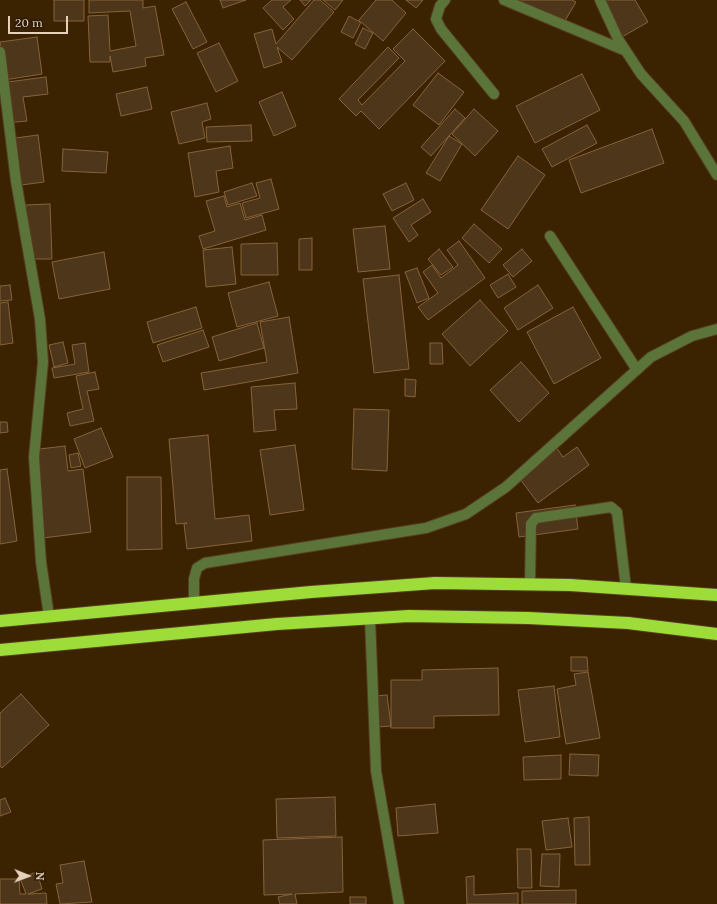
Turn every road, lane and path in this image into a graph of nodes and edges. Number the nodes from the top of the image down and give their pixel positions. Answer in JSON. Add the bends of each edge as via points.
{"nodes":[{"id":1,"x":445,"y":0,"type":"edge"},
{"id":2,"x":504,"y":0,"type":"edge"},
{"id":3,"x":600,"y":0,"type":"edge"},
{"id":4,"x":626,"y":51,"type":"junction"},
{"id":5,"x":0,"y":52,"type":"edge"},
{"id":6,"x":494,"y":94,"type":"dead end"},
{"id":7,"x":717,"y":175,"type":"edge"},
{"id":8,"x":550,"y":236,"type":"dead end"},
{"id":9,"x":717,"y":329,"type":"edge"},
{"id":10,"x":637,"y":370,"type":"junction"},
{"id":11,"x":530,"y":584,"type":"junction"},
{"id":12,"x":626,"y":588,"type":"junction"},
{"id":13,"x":717,"y":595,"type":"edge"},
{"id":14,"x":194,"y":603,"type":"junction"},
{"id":15,"x":49,"y":616,"type":"junction"},
{"id":16,"x":370,"y":618,"type":"junction"},
{"id":17,"x":0,"y":621,"type":"edge"},
{"id":18,"x":717,"y":634,"type":"edge"},
{"id":19,"x":0,"y":650,"type":"edge"},
{"id":20,"x":399,"y":904,"type":"edge"}],
"edges":[{"from":1,"to":6,"type":"street","via":[[436,19],[441,29]]},
{"from":2,"to":4,"type":"street"},
{"from":3,"to":4,"type":"street"},
{"from":4,"to":7,"type":"street","via":[[641,74],[684,121]]},
{"from":5,"to":15,"type":"street","via":[[16,181],[40,319],[43,362],[34,457],[41,562]]},
{"from":8,"to":10,"type":"street"},
{"from":9,"to":10,"type":"street","via":[[692,336],[651,357]]},
{"from":10,"to":14,"type":"street","via":[[506,487],[466,514],[426,528],[205,562],[197,568],[194,579]]},
{"from":11,"to":12,"type":"highway"},
{"from":11,"to":12,"type":"street","via":[[531,524],[536,518],[612,507],[617,512]]},
{"from":11,"to":14,"type":"highway","via":[[436,583]]},
{"from":12,"to":13,"type":"highway"},
{"from":14,"to":15,"type":"highway"},
{"from":15,"to":17,"type":"highway"},
{"from":16,"to":18,"type":"highway","via":[[528,618],[628,623]]},
{"from":16,"to":19,"type":"highway","via":[[277,624]]},
{"from":16,"to":20,"type":"street","via":[[376,772]]}]}
